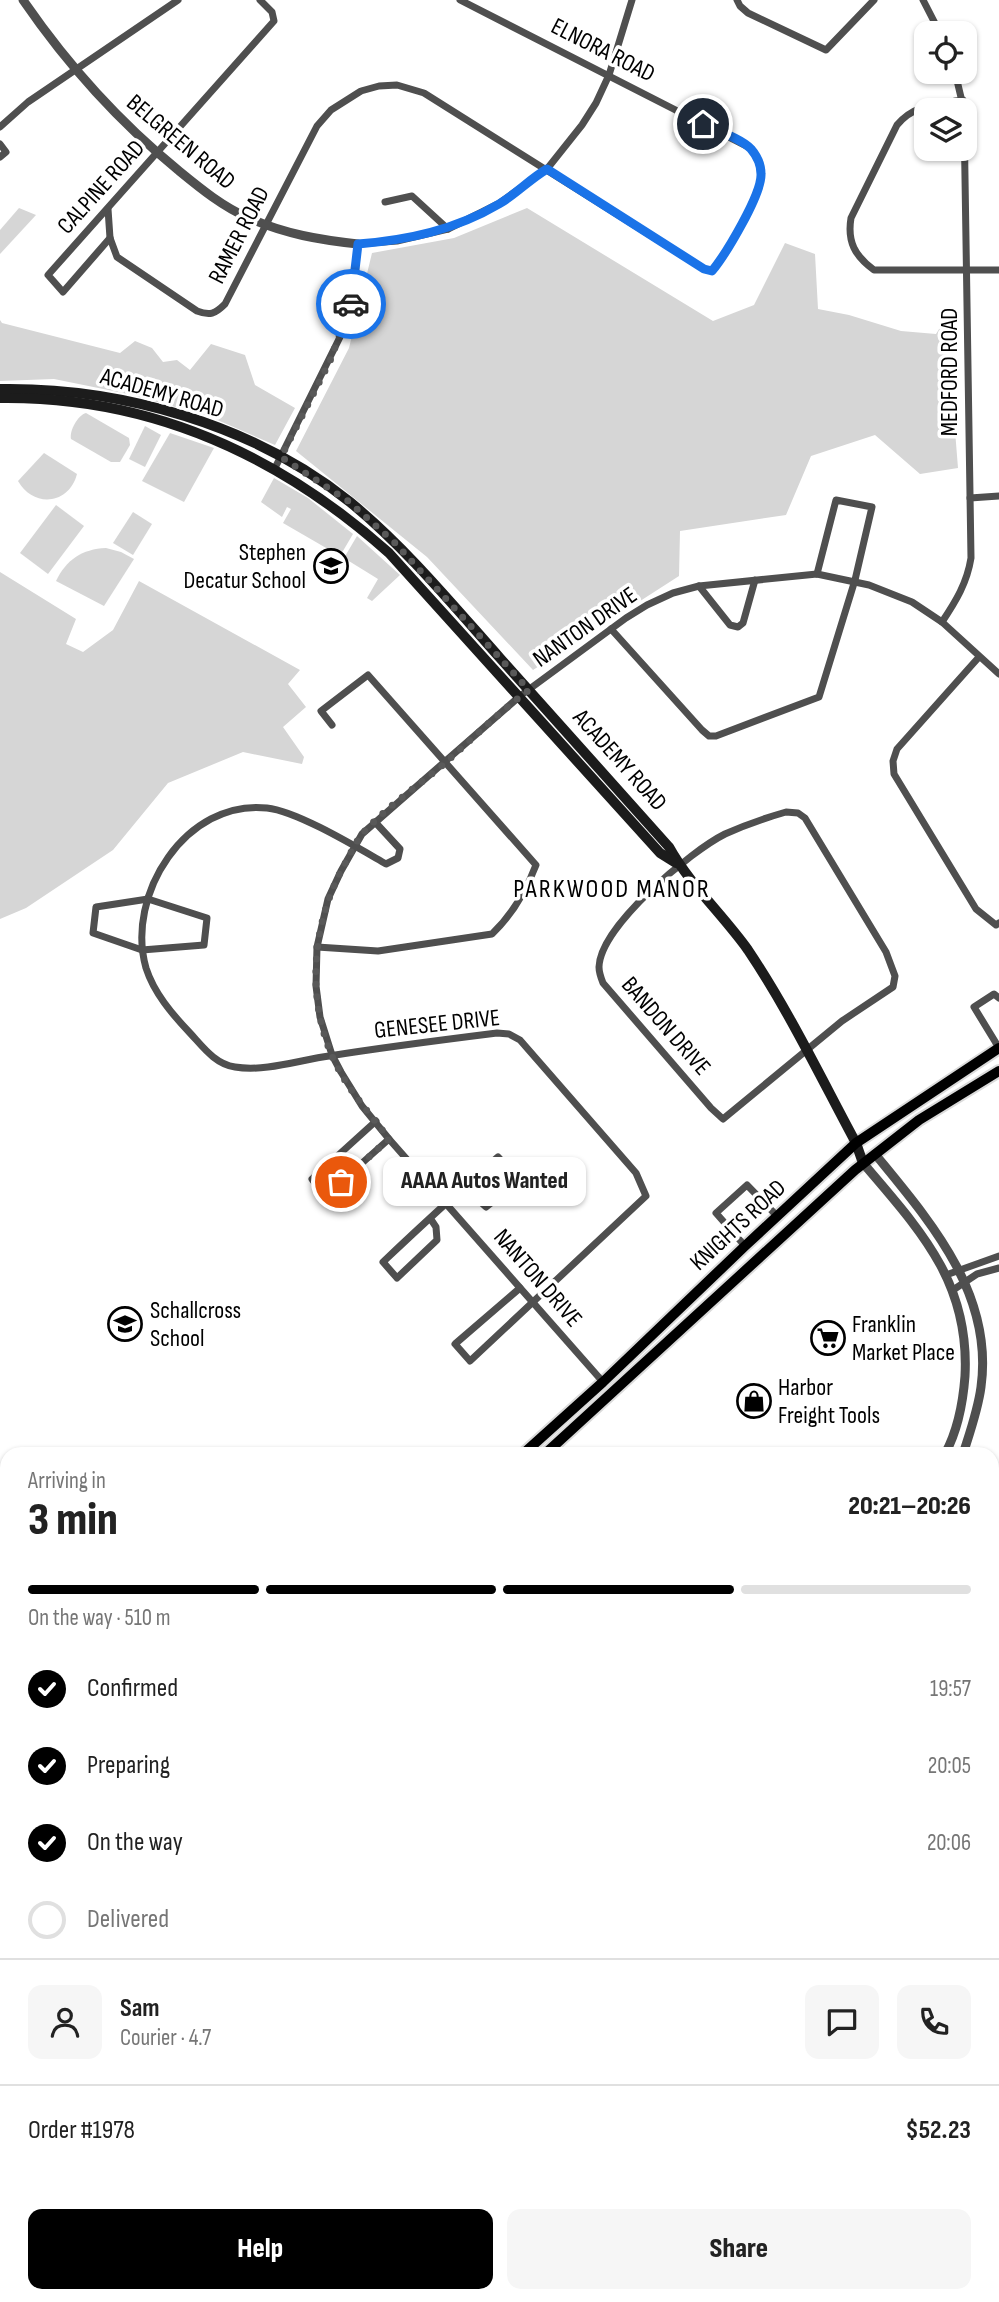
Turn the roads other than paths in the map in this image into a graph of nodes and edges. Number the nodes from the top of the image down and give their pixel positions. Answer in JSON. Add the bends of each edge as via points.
{"nodes":[{"id":1,"x":23,"y":0,"type":"edge"},
{"id":2,"x":178,"y":0,"type":"edge"},
{"id":3,"x":260,"y":0,"type":"edge"},
{"id":4,"x":460,"y":0,"type":"edge"},
{"id":5,"x":632,"y":0,"type":"edge"},
{"id":6,"x":737,"y":0,"type":"edge"},
{"id":7,"x":874,"y":0,"type":"edge"},
{"id":8,"x":923,"y":0,"type":"edge"},
{"id":9,"x":934,"y":21,"type":"edge"},
{"id":10,"x":74,"y":69,"type":"junction"},
{"id":11,"x":609,"y":75,"type":"junction"},
{"id":12,"x":914,"y":110,"type":"edge"},
{"id":13,"x":0,"y":127,"type":"edge"},
{"id":14,"x":0,"y":144,"type":"edge"},
{"id":15,"x":157,"y":153,"type":"junction"},
{"id":16,"x":0,"y":157,"type":"edge"},
{"id":17,"x":965,"y":161,"type":"edge"},
{"id":18,"x":547,"y":169,"type":"junction"},
{"id":19,"x":385,"y":202,"type":"dead end"},
{"id":20,"x":108,"y":209,"type":"junction"},
{"id":21,"x":267,"y":225,"type":"junction"},
{"id":22,"x":448,"y":229,"type":"junction"},
{"id":23,"x":110,"y":238,"type":"junction"},
{"id":24,"x":358,"y":244,"type":"junction"},
{"id":25,"x":999,"y":270,"type":"edge"},
{"id":26,"x":968,"y":271,"type":"junction"},
{"id":27,"x":0,"y":389,"type":"edge"},
{"id":28,"x":0,"y":398,"type":"edge"},
{"id":29,"x":281,"y":457,"type":"junction"},
{"id":30,"x":275,"y":468,"type":"junction"},
{"id":31,"x":999,"y":496,"type":"edge"},
{"id":32,"x":970,"y":498,"type":"junction"},
{"id":33,"x":817,"y":574,"type":"junction"},
{"id":34,"x":755,"y":580,"type":"junction"},
{"id":35,"x":855,"y":580,"type":"junction"},
{"id":36,"x":699,"y":586,"type":"junction"},
{"id":37,"x":942,"y":622,"type":"junction"},
{"id":38,"x":611,"y":629,"type":"junction"},
{"id":39,"x":979,"y":657,"type":"junction"},
{"id":40,"x":999,"y":674,"type":"edge"},
{"id":41,"x":525,"y":693,"type":"junction"},
{"id":42,"x":332,"y":725,"type":"dead end"},
{"id":43,"x":446,"y":762,"type":"junction"},
{"id":44,"x":375,"y":822,"type":"junction"},
{"id":45,"x":354,"y":847,"type":"junction"},
{"id":46,"x":679,"y":865,"type":"junction"},
{"id":47,"x":148,"y":899,"type":"junction"},
{"id":48,"x":997,"y":924,"type":"edge"},
{"id":49,"x":317,"y":947,"type":"junction"},
{"id":50,"x":142,"y":950,"type":"junction"},
{"id":51,"x":999,"y":998,"type":"edge"},
{"id":52,"x":999,"y":1048,"type":"edge"},
{"id":53,"x":807,"y":1050,"type":"junction"},
{"id":54,"x":331,"y":1055,"type":"junction"},
{"id":55,"x":999,"y":1071,"type":"edge"},
{"id":56,"x":376,"y":1121,"type":"junction"},
{"id":57,"x":389,"y":1139,"type":"junction"},
{"id":58,"x":856,"y":1143,"type":"junction"},
{"id":59,"x":874,"y":1154,"type":"junction"},
{"id":60,"x":863,"y":1163,"type":"junction"},
{"id":61,"x":464,"y":1187,"type":"junction"},
{"id":62,"x":446,"y":1203,"type":"junction"},
{"id":63,"x":777,"y":1216,"type":"junction"},
{"id":64,"x":429,"y":1219,"type":"junction"},
{"id":65,"x":745,"y":1246,"type":"junction"},
{"id":66,"x":999,"y":1255,"type":"edge"},
{"id":67,"x":999,"y":1268,"type":"edge"},
{"id":68,"x":958,"y":1269,"type":"junction"},
{"id":69,"x":946,"y":1275,"type":"junction"},
{"id":70,"x":965,"y":1282,"type":"junction"},
{"id":71,"x":520,"y":1288,"type":"junction"},
{"id":72,"x":953,"y":1290,"type":"junction"},
{"id":73,"x":533,"y":1301,"type":"junction"},
{"id":74,"x":603,"y":1382,"type":"junction"},
{"id":75,"x":531,"y":1447,"type":"edge"},
{"id":76,"x":553,"y":1447,"type":"edge"},
{"id":77,"x":948,"y":1447,"type":"edge"},
{"id":78,"x":965,"y":1447,"type":"edge"}],
"edges":[{"from":1,"to":10,"type":"street","name":"BELGREEN ROAD"},
{"from":2,"to":10,"type":"street"},
{"from":3,"to":15,"type":"street","name":"CALPINE ROAD","via":[[272,12],[273,22]]},
{"from":4,"to":11,"type":"street","name":"ELNORA ROAD"},
{"from":5,"to":11,"type":"street"},
{"from":6,"to":7,"type":"street","via":[[748,13],[826,50]]},
{"from":8,"to":9,"type":"street"},
{"from":10,"to":13,"type":"street"},
{"from":10,"to":15,"type":"street","name":"BELGREEN ROAD"},
{"from":11,"to":18,"type":"street","via":[[582,125]]},
{"from":11,"to":18,"type":"street","name":"ELNORA ROAD","via":[[750,148],[759,161],[758,191],[721,260],[709,270]]},
{"from":12,"to":26,"type":"street","via":[[897,125],[851,218],[848,234],[854,250],[874,270]]},
{"from":14,"to":16,"type":"street","via":[[6,152]]},
{"from":15,"to":20,"type":"street","name":"CALPINE ROAD"},
{"from":15,"to":21,"type":"street","name":"BELGREEN ROAD","via":[[224,205]]},
{"from":17,"to":26,"type":"street","name":"MEDFORD ROAD"},
{"from":18,"to":21,"type":"street","name":"RAMER ROAD","via":[[424,93],[397,85],[374,88],[342,101],[317,126]]},
{"from":18,"to":22,"type":"street","via":[[498,204]]},
{"from":19,"to":22,"type":"street","via":[[412,196]]},
{"from":20,"to":23,"type":"street"},
{"from":20,"to":23,"type":"street","name":"CALPINE ROAD","via":[[48,275],[63,292]]},
{"from":21,"to":23,"type":"street","name":"RAMER ROAD","via":[[225,304],[216,313],[206,314],[117,257]]},
{"from":21,"to":24,"type":"street","name":"BELGREEN ROAD","via":[[314,239]]},
{"from":22,"to":24,"type":"street"},
{"from":24,"to":29,"type":"street","via":[[351,307],[342,333]]},
{"from":25,"to":26,"type":"street"},
{"from":26,"to":32,"type":"street","name":"MEDFORD ROAD"},
{"from":27,"to":29,"type":"main road","name":"ACADEMY ROAD","via":[[68,390],[135,402],[205,422]]},
{"from":28,"to":30,"type":"main road","name":"ACADEMY ROAD","via":[[66,400],[147,415],[220,441]]},
{"from":29,"to":30,"type":"street"},
{"from":29,"to":41,"type":"main road","name":"ACADEMY ROAD","via":[[348,501],[395,543]]},
{"from":30,"to":41,"type":"main road","name":"ACADEMY ROAD","via":[[354,521]]},
{"from":31,"to":32,"type":"street"},
{"from":32,"to":37,"type":"street","name":"MEDFORD ROAD","via":[[968,575]]},
{"from":33,"to":34,"type":"street","name":"NANTON DRIVE"},
{"from":33,"to":35,"type":"street","name":"NANTON DRIVE"},
{"from":33,"to":35,"type":"street","via":[[836,500],[872,507]]},
{"from":34,"to":36,"type":"street","name":"NANTON DRIVE"},
{"from":34,"to":36,"type":"street","via":[[738,627],[730,625]]},
{"from":35,"to":37,"type":"street","name":"NANTON DRIVE","via":[[912,602]]},
{"from":35,"to":38,"type":"street","via":[[819,697],[716,736],[709,736]]},
{"from":36,"to":38,"type":"street","name":"NANTON DRIVE","via":[[647,605]]},
{"from":37,"to":39,"type":"street","name":"NANTON DRIVE"},
{"from":38,"to":41,"type":"street","name":"NANTON DRIVE"},
{"from":39,"to":40,"type":"street","name":"NANTON DRIVE"},
{"from":39,"to":48,"type":"street","via":[[897,749],[893,761],[894,774],[975,909]]},
{"from":41,"to":43,"type":"street","name":"NANTON DRIVE"},
{"from":41,"to":46,"type":"main road","name":"ACADEMY ROAD","via":[[669,847]]},
{"from":42,"to":43,"type":"street","via":[[321,711],[368,675]]},
{"from":43,"to":44,"type":"street","name":"NANTON DRIVE"},
{"from":43,"to":49,"type":"street","via":[[536,865],[522,897],[492,934],[378,951]]},
{"from":44,"to":45,"type":"street","name":"NANTON DRIVE"},
{"from":44,"to":45,"type":"street","via":[[400,849],[398,858],[386,864]]},
{"from":45,"to":47,"type":"street","via":[[282,810],[229,811],[190,833],[172,852]]},
{"from":45,"to":49,"type":"street","name":"NANTON DRIVE","via":[[328,899]]},
{"from":46,"to":53,"type":"main road","name":"ACADEMY ROAD","via":[[747,949]]},
{"from":46,"to":53,"type":"street","name":"BANDON DRIVE","via":[[627,915],[604,949],[599,967],[603,982],[722,1118]]},
{"from":46,"to":53,"type":"street","name":"BANDON DRIVE","via":[[724,835],[760,819],[786,812],[801,815],[886,952],[895,976],[893,987]]},
{"from":47,"to":50,"type":"street"},
{"from":47,"to":50,"type":"street","via":[[96,906],[93,933]]},
{"from":47,"to":50,"type":"street","via":[[207,918],[204,945]]},
{"from":49,"to":54,"type":"street","name":"NANTON DRIVE","via":[[320,1017]]},
{"from":50,"to":54,"type":"street","name":"GENESEE DRIVE","via":[[156,992],[215,1060],[254,1068]]},
{"from":51,"to":52,"type":"street","via":[[994,993],[974,1007]]},
{"from":52,"to":58,"type":"main road","name":"KNIGHTS ROAD"},
{"from":53,"to":58,"type":"main road","name":"ACADEMY ROAD"},
{"from":54,"to":56,"type":"street","name":"NANTON DRIVE"},
{"from":54,"to":73,"type":"street","name":"GENESEE DRIVE","via":[[509,1034],[520,1040],[636,1173],[646,1196]]},
{"from":55,"to":59,"type":"main road","name":"KNIGHTS ROAD"},
{"from":56,"to":57,"type":"street","name":"NANTON DRIVE"},
{"from":56,"to":57,"type":"street","via":[[312,1180],[325,1196]]},
{"from":57,"to":62,"type":"street","name":"NANTON DRIVE"},
{"from":58,"to":59,"type":"main road"},
{"from":58,"to":60,"type":"main road","name":"ACADEMY ROAD"},
{"from":58,"to":63,"type":"main road","name":"KNIGHTS ROAD"},
{"from":59,"to":60,"type":"main road","name":"KNIGHTS ROAD"},
{"from":59,"to":68,"type":"street","via":[[937,1230]]},
{"from":60,"to":69,"type":"street","via":[[920,1230]]},
{"from":60,"to":76,"type":"main road","name":"KNIGHTS ROAD"},
{"from":61,"to":61,"type":"street","via":[[498,1157],[520,1180],[486,1207]]},
{"from":61,"to":62,"type":"street"},
{"from":62,"to":64,"type":"street"},
{"from":62,"to":71,"type":"street","name":"NANTON DRIVE"},
{"from":63,"to":65,"type":"main road","name":"KNIGHTS ROAD"},
{"from":63,"to":65,"type":"street","via":[[747,1185],[716,1213]]},
{"from":64,"to":64,"type":"street","via":[[436,1227],[437,1240],[397,1278],[383,1262]]},
{"from":65,"to":74,"type":"main road","name":"KNIGHTS ROAD"},
{"from":66,"to":68,"type":"street"},
{"from":67,"to":70,"type":"street"},
{"from":68,"to":69,"type":"street"},
{"from":68,"to":70,"type":"street"},
{"from":69,"to":72,"type":"street"},
{"from":70,"to":72,"type":"street"},
{"from":70,"to":78,"type":"street","via":[[981,1348],[981,1385]]},
{"from":71,"to":73,"type":"street","name":"NANTON DRIVE"},
{"from":71,"to":73,"type":"street","via":[[455,1344],[470,1361]]},
{"from":72,"to":77,"type":"street","via":[[966,1360],[960,1416]]},
{"from":73,"to":74,"type":"street","name":"NANTON DRIVE"},
{"from":74,"to":75,"type":"main road","name":"KNIGHTS ROAD"}]}
